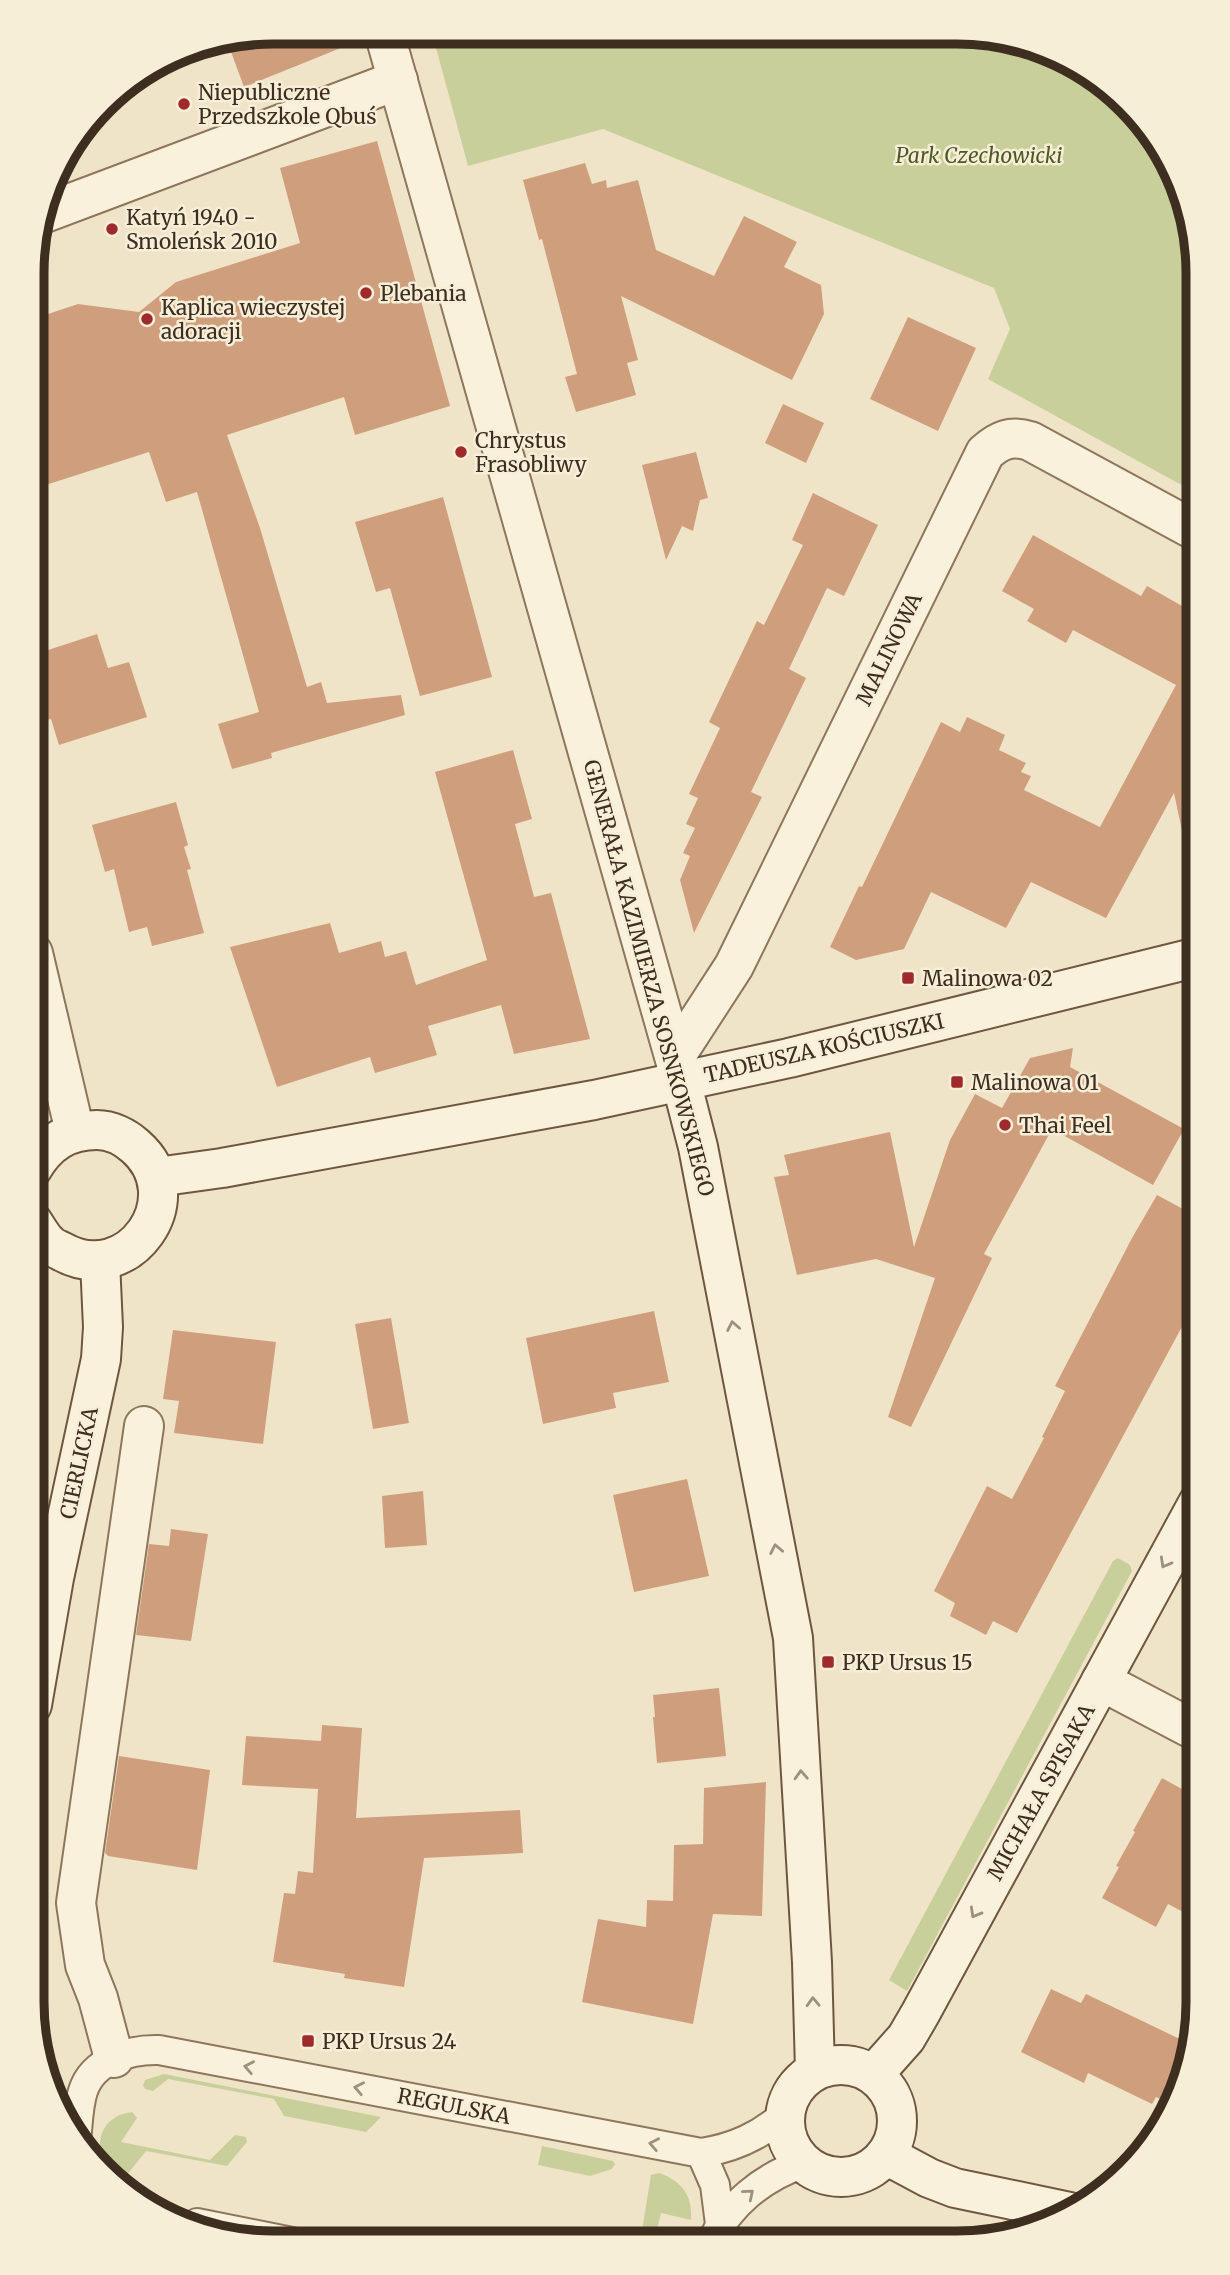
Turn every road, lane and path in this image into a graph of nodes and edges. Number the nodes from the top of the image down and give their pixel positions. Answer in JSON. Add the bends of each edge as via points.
{"nodes":[{"id":1,"x":388,"y":44,"type":"edge"},
{"id":2,"x":398,"y":80,"type":"junction"},
{"id":3,"x":53,"y":210,"type":"edge"},
{"id":4,"x":1186,"y":525,"type":"edge"},
{"id":5,"x":1186,"y":960,"type":"edge"},
{"id":6,"x":44,"y":1000,"type":"edge"},
{"id":7,"x":678,"y":1069,"type":"junction"},
{"id":8,"x":75,"y":1132,"type":"junction"},
{"id":9,"x":44,"y":1150,"type":"edge"},
{"id":10,"x":157,"y":1177,"type":"junction"},
{"id":11,"x":44,"y":1239,"type":"edge"},
{"id":12,"x":100,"y":1261,"type":"junction"},
{"id":13,"x":144,"y":1426,"type":"dead end"},
{"id":14,"x":1186,"y":1525,"type":"edge"},
{"id":15,"x":44,"y":1636,"type":"edge"},
{"id":16,"x":1101,"y":1681,"type":"junction"},
{"id":17,"x":1186,"y":1726,"type":"edge"},
{"id":18,"x":114,"y":2058,"type":"junction"},
{"id":19,"x":815,"y":2070,"type":"junction"},
{"id":20,"x":874,"y":2074,"type":"junction"},
{"id":21,"x":785,"y":2114,"type":"junction"},
{"id":22,"x":78,"y":2123,"type":"edge"},
{"id":23,"x":701,"y":2153,"type":"junction"},
{"id":24,"x":886,"y":2155,"type":"junction"},
{"id":25,"x":804,"y":2163,"type":"junction"},
{"id":26,"x":1055,"y":2209,"type":"edge"},
{"id":27,"x":715,"y":2231,"type":"edge"},
{"id":28,"x":716,"y":2231,"type":"edge"}],
"edges":[{"from":1,"to":2,"type":"street","name":"GENERAŁA KAZIMIERZA SOSNKOWSKIEGO"},
{"from":2,"to":3,"type":"street"},
{"from":2,"to":7,"type":"street","name":"GENERAŁA KAZIMIERZA SOSNKOWSKIEGO"},
{"from":4,"to":7,"type":"street","name":"MALINOWA","via":[[1030,440],[1008,438],[985,453],[734,965]]},
{"from":5,"to":7,"type":"street","name":"TADEUSZA KOŚCIUSZKI","via":[[789,1058]]},
{"from":6,"to":8,"type":"street"},
{"from":7,"to":10,"type":"street","name":"TADEUSZA KOŚCIUSZKI","via":[[594,1100]]},
{"from":19,"to":7,"type":"street","name":"GENERAŁA KAZIMIERZA SOSNKOWSKIEGO","one_way":true,"via":[[793,1638],[701,1160]]},
{"from":8,"to":9,"type":"street"},
{"from":8,"to":10,"type":"street","via":[[101,1130],[125,1137],[145,1154]]},
{"from":10,"to":12,"type":"street","via":[[159,1200],[153,1223],[131,1248]]},
{"from":11,"to":12,"type":"street","via":[[72,1257]]},
{"from":12,"to":15,"type":"street","name":"CIERLICKA","via":[[100,1359]]},
{"from":13,"to":18,"type":"street","via":[[76,1903],[85,1965]]},
{"from":14,"to":16,"type":"street","name":"MICHAŁA SPISAKA","one_way":true},
{"from":16,"to":17,"type":"street"},
{"from":16,"to":20,"type":"street","name":"MICHAŁA SPISAKA","one_way":true,"via":[[920,2014]]},
{"from":18,"to":22,"type":"lane","via":[[83,2090]]},
{"from":23,"to":18,"type":"lane","name":"REGULSKA","one_way":true,"via":[[159,2050],[144,2049]]},
{"from":19,"to":20,"type":"street","via":[[845,2064]]},
{"from":19,"to":21,"type":"street","via":[[789,2096]]},
{"from":20,"to":24,"type":"street","via":[[893,2098],[897,2112],[894,2142]]},
{"from":21,"to":23,"type":"lane","name":"REGULSKA","via":[[750,2139]]},
{"from":21,"to":25,"type":"street","via":[[785,2132]]},
{"from":23,"to":27,"type":"lane","via":[[715,2185]]},
{"from":24,"to":25,"type":"street","via":[[870,2169],[849,2177],[819,2174]]},
{"from":24,"to":26,"type":"street","via":[[955,2188]]},
{"from":28,"to":25,"type":"lane","one_way":true,"via":[[735,2206],[760,2185]]}]}
